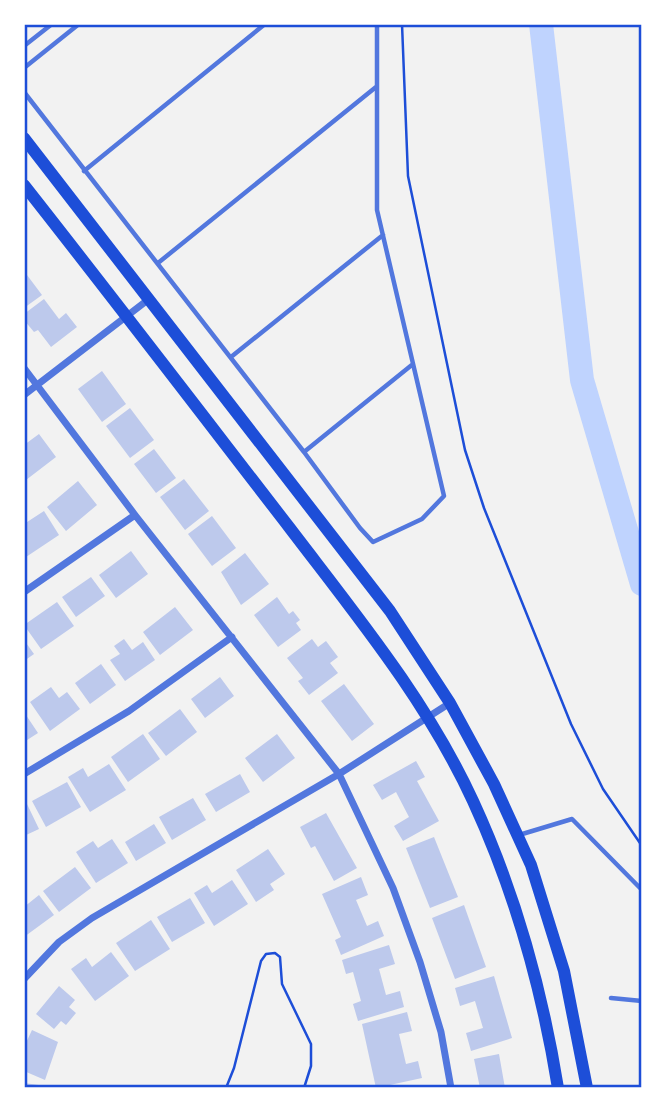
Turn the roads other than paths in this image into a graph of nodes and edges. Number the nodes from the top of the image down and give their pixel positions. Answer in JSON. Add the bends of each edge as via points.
{"nodes":[{"id":1,"x":52,"y":24,"type":"edge"},
{"id":2,"x":79,"y":24,"type":"edge"},
{"id":3,"x":265,"y":24,"type":"edge"},
{"id":4,"x":377,"y":24,"type":"edge"},
{"id":5,"x":24,"y":46,"type":"edge"},
{"id":6,"x":24,"y":68,"type":"edge"},
{"id":7,"x":377,"y":86,"type":"junction"},
{"id":8,"x":24,"y":92,"type":"edge"},
{"id":9,"x":24,"y":138,"type":"edge"},
{"id":10,"x":84,"y":171,"type":"junction"},
{"id":11,"x":24,"y":185,"type":"edge"},
{"id":12,"x":383,"y":235,"type":"junction"},
{"id":13,"x":158,"y":263,"type":"junction"},
{"id":14,"x":149,"y":299,"type":"junction"},
{"id":15,"x":126,"y":316,"type":"junction"},
{"id":16,"x":231,"y":357,"type":"junction"},
{"id":17,"x":413,"y":364,"type":"junction"},
{"id":18,"x":24,"y":368,"type":"edge"},
{"id":19,"x":38,"y":386,"type":"junction"},
{"id":20,"x":24,"y":395,"type":"edge"},
{"id":21,"x":304,"y":452,"type":"junction"},
{"id":22,"x":135,"y":515,"type":"junction"},
{"id":23,"x":24,"y":592,"type":"edge"},
{"id":24,"x":232,"y":637,"type":"junction"},
{"id":25,"x":450,"y":703,"type":"junction"},
{"id":26,"x":429,"y":718,"type":"junction"},
{"id":27,"x":24,"y":774,"type":"edge"},
{"id":28,"x":339,"y":774,"type":"junction"},
{"id":29,"x":518,"y":836,"type":"junction"},
{"id":30,"x":642,"y":890,"type":"edge"},
{"id":31,"x":24,"y":979,"type":"edge"},
{"id":32,"x":611,"y":998,"type":"dead end"},
{"id":33,"x":642,"y":1001,"type":"edge"},
{"id":34,"x":451,"y":1087,"type":"edge"},
{"id":35,"x":558,"y":1087,"type":"edge"},
{"id":36,"x":587,"y":1087,"type":"edge"}],
"edges":[{"from":1,"to":5,"type":"lane"},
{"from":2,"to":6,"type":"lane"},
{"from":3,"to":10,"type":"lane"},
{"from":4,"to":7,"type":"lane"},
{"from":7,"to":12,"type":"lane","via":[[375,185]]},
{"from":7,"to":13,"type":"lane"},
{"from":8,"to":10,"type":"lane"},
{"from":9,"to":14,"type":"main road"},
{"from":10,"to":13,"type":"lane"},
{"from":11,"to":15,"type":"main road"},
{"from":12,"to":16,"type":"lane"},
{"from":12,"to":17,"type":"lane"},
{"from":13,"to":16,"type":"lane"},
{"from":14,"to":15,"type":"street"},
{"from":14,"to":25,"type":"main road","via":[[390,611]]},
{"from":15,"to":19,"type":"street"},
{"from":15,"to":26,"type":"main road"},
{"from":16,"to":21,"type":"lane"},
{"from":17,"to":21,"type":"lane"},
{"from":17,"to":21,"type":"lane","via":[[444,496],[422,519],[373,542]]},
{"from":18,"to":19,"type":"street"},
{"from":19,"to":20,"type":"street"},
{"from":19,"to":22,"type":"street"},
{"from":22,"to":23,"type":"street"},
{"from":22,"to":24,"type":"street"},
{"from":24,"to":27,"type":"street","via":[[129,711]]},
{"from":24,"to":28,"type":"street"},
{"from":25,"to":26,"type":"street"},
{"from":25,"to":29,"type":"main road"},
{"from":26,"to":28,"type":"street"},
{"from":26,"to":35,"type":"main road","via":[[473,801],[516,912],[541,998]]},
{"from":28,"to":31,"type":"street","via":[[92,918],[59,942]]},
{"from":28,"to":34,"type":"street","via":[[393,888],[420,962],[441,1032]]},
{"from":29,"to":30,"type":"lane","via":[[572,818]]},
{"from":29,"to":36,"type":"main road","via":[[565,971]]},
{"from":32,"to":33,"type":"lane"}]}
